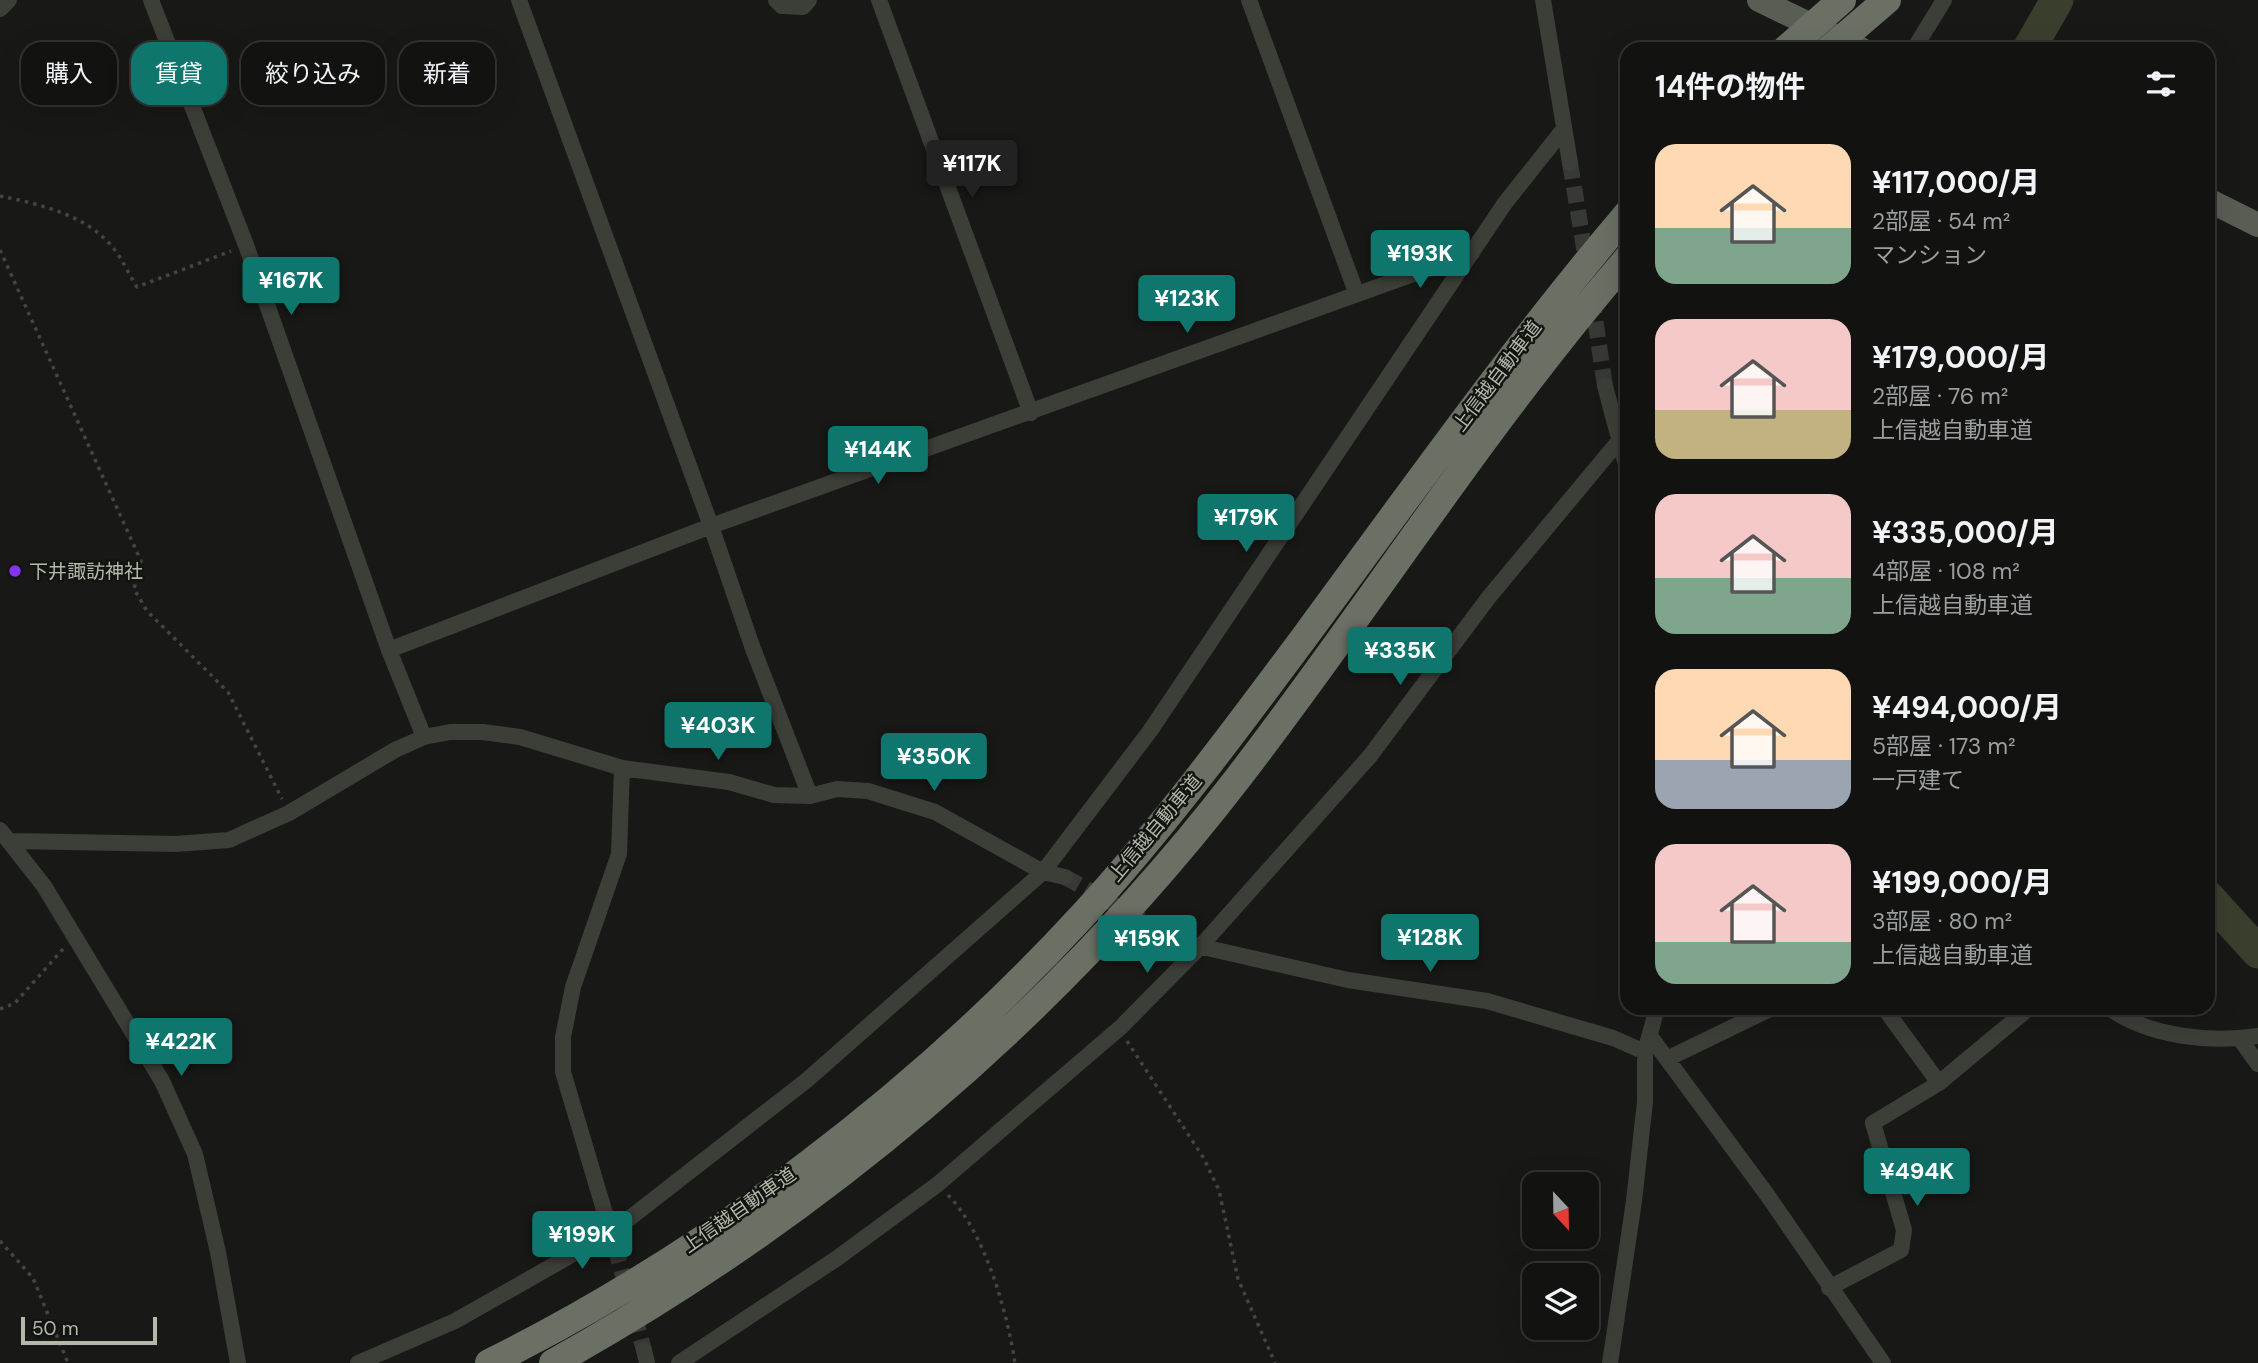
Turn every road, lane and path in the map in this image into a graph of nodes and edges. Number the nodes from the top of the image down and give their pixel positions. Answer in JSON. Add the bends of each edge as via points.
{"nodes":[{"id":1,"x":151,"y":0,"type":"edge"},
{"id":2,"x":519,"y":0,"type":"edge"},
{"id":3,"x":776,"y":0,"type":"edge"},
{"id":4,"x":809,"y":0,"type":"edge"},
{"id":5,"x":879,"y":0,"type":"edge"},
{"id":6,"x":1250,"y":0,"type":"edge"},
{"id":7,"x":1543,"y":0,"type":"edge"},
{"id":8,"x":1759,"y":0,"type":"edge"},
{"id":9,"x":1842,"y":0,"type":"edge"},
{"id":10,"x":1887,"y":0,"type":"edge"},
{"id":11,"x":1944,"y":0,"type":"edge"},
{"id":12,"x":1794,"y":42,"type":"edge"},
{"id":13,"x":1838,"y":42,"type":"edge"},
{"id":14,"x":1846,"y":42,"type":"edge"},
{"id":15,"x":1918,"y":42,"type":"edge"},
{"id":16,"x":1563,"y":130,"type":"junction"},
{"id":17,"x":1570,"y":163,"type":"tunnel mouth"},
{"id":18,"x":0,"y":196,"type":"edge"},
{"id":19,"x":2215,"y":204,"type":"edge"},
{"id":20,"x":1620,"y":223,"type":"edge"},
{"id":21,"x":2258,"y":225,"type":"edge"},
{"id":22,"x":246,"y":245,"type":"junction"},
{"id":23,"x":0,"y":250,"type":"edge"},
{"id":24,"x":1472,"y":253,"type":"junction"},
{"id":25,"x":1620,"y":268,"type":"edge"},
{"id":26,"x":1356,"y":292,"type":"junction"},
{"id":27,"x":1605,"y":386,"type":"tunnel mouth"},
{"id":28,"x":1031,"y":413,"type":"junction"},
{"id":29,"x":1620,"y":428,"type":"edge"},
{"id":30,"x":1620,"y":440,"type":"edge"},
{"id":31,"x":712,"y":526,"type":"junction"},
{"id":32,"x":389,"y":650,"type":"junction"},
{"id":33,"x":424,"y":737,"type":"junction"},
{"id":34,"x":622,"y":768,"type":"junction"},
{"id":35,"x":810,"y":796,"type":"junction"},
{"id":36,"x":289,"y":813,"type":"junction"},
{"id":37,"x":6,"y":836,"type":"edge"},
{"id":38,"x":1043,"y":872,"type":"junction"},
{"id":39,"x":1065,"y":877,"type":"tunnel mouth"},
{"id":40,"x":74,"y":937,"type":"junction"},
{"id":41,"x":1181,"y":942,"type":"tunnel mouth"},
{"id":42,"x":1199,"y":948,"type":"junction"},
{"id":43,"x":0,"y":1009,"type":"edge"},
{"id":44,"x":1655,"y":1015,"type":"edge"},
{"id":45,"x":1758,"y":1015,"type":"edge"},
{"id":46,"x":1889,"y":1015,"type":"edge"},
{"id":47,"x":2021,"y":1015,"type":"edge"},
{"id":48,"x":2119,"y":1015,"type":"edge"},
{"id":49,"x":1121,"y":1027,"type":"junction"},
{"id":50,"x":2258,"y":1036,"type":"edge"},
{"id":51,"x":2240,"y":1039,"type":"junction"},
{"id":52,"x":1648,"y":1044,"type":"junction"},
{"id":53,"x":1669,"y":1058,"type":"junction"},
{"id":54,"x":2258,"y":1064,"type":"edge"},
{"id":55,"x":1939,"y":1083,"type":"junction"},
{"id":56,"x":938,"y":1184,"type":"junction"},
{"id":57,"x":613,"y":1240,"type":"junction"},
{"id":58,"x":0,"y":1241,"type":"edge"},
{"id":59,"x":1829,"y":1288,"type":"junction"},
{"id":60,"x":234,"y":1361,"type":"edge"},
{"id":61,"x":68,"y":1363,"type":"edge"},
{"id":62,"x":358,"y":1363,"type":"edge"},
{"id":63,"x":489,"y":1363,"type":"edge"},
{"id":64,"x":552,"y":1363,"type":"edge"},
{"id":65,"x":679,"y":1363,"type":"edge"},
{"id":66,"x":1015,"y":1363,"type":"edge"},
{"id":67,"x":1275,"y":1363,"type":"edge"},
{"id":68,"x":1610,"y":1363,"type":"edge"},
{"id":69,"x":1883,"y":1363,"type":"edge"}],
"edges":[{"from":1,"to":22,"type":"street"},
{"from":2,"to":31,"type":"street"},
{"from":3,"to":4,"type":"street","via":[[782,6],[803,7]]},
{"from":5,"to":28,"type":"street"},
{"from":6,"to":26,"type":"street"},
{"from":7,"to":16,"type":"street"},
{"from":8,"to":14,"type":"main road"},
{"from":9,"to":12,"type":"highway","bridge":true},
{"from":10,"to":13,"type":"highway","bridge":true},
{"from":11,"to":15,"type":"street"},
{"from":16,"to":17,"type":"street"},
{"from":16,"to":24,"type":"street"},
{"from":18,"to":22,"type":"path","via":[[36,203],[83,223],[113,248],[137,288]]},
{"from":19,"to":21,"type":"main road"},
{"from":20,"to":63,"type":"highway","name":"上信越自動車道","via":[[1530,332],[1208,765],[1084,914],[1016,983],[877,1108],[736,1214],[591,1307]]},
{"from":22,"to":32,"type":"street"},
{"from":23,"to":36,"type":"path","via":[[141,561],[134,589],[147,611],[228,692]]},
{"from":24,"to":26,"type":"street"},
{"from":24,"to":38,"type":"street","via":[[1150,731]]},
{"from":25,"to":64,"type":"highway","name":"上信越自動車道","via":[[1546,359],[1236,780],[1175,857],[1044,998],[977,1061],[835,1180],[683,1286]]},
{"from":26,"to":28,"type":"street"},
{"from":27,"to":29,"type":"street"},
{"from":28,"to":31,"type":"street"},
{"from":30,"to":42,"type":"street","via":[[1489,597],[1370,756]]},
{"from":31,"to":32,"type":"street"},
{"from":31,"to":35,"type":"street"},
{"from":32,"to":33,"type":"street"},
{"from":33,"to":34,"type":"street","via":[[450,732],[520,737]]},
{"from":33,"to":36,"type":"street"},
{"from":34,"to":35,"type":"street","via":[[729,782],[774,795]]},
{"from":34,"to":57,"type":"street","via":[[619,854],[573,987],[563,1037],[563,1072]]},
{"from":35,"to":38,"type":"street","via":[[837,789],[868,790],[935,813]]},
{"from":36,"to":37,"type":"street","via":[[229,840],[176,844]]},
{"from":37,"to":40,"type":"street","via":[[44,886]]},
{"from":38,"to":39,"type":"street"},
{"from":38,"to":57,"type":"street","via":[[807,1080]]},
{"from":40,"to":43,"type":"path","via":[[15,1003]]},
{"from":40,"to":60,"type":"street","via":[[162,1081],[195,1154],[218,1252]]},
{"from":41,"to":42,"type":"street"},
{"from":42,"to":49,"type":"street"},
{"from":42,"to":52,"type":"street","via":[[1348,980],[1488,1001]]},
{"from":44,"to":52,"type":"street"},
{"from":45,"to":53,"type":"street"},
{"from":46,"to":55,"type":"street"},
{"from":47,"to":55,"type":"street"},
{"from":48,"to":51,"type":"street","via":[[2189,1037]]},
{"from":49,"to":56,"type":"street"},
{"from":49,"to":67,"type":"path","via":[[1219,1190],[1238,1279]]},
{"from":50,"to":51,"type":"street"},
{"from":51,"to":54,"type":"street"},
{"from":52,"to":53,"type":"street"},
{"from":52,"to":68,"type":"street","via":[[1634,1200]]},
{"from":53,"to":59,"type":"street"},
{"from":55,"to":59,"type":"street","via":[[1873,1123],[1904,1230],[1900,1250]]},
{"from":56,"to":65,"type":"street","via":[[836,1259]]},
{"from":56,"to":66,"type":"path","via":[[961,1208],[993,1278]]},
{"from":57,"to":62,"type":"street","via":[[454,1321]]},
{"from":58,"to":61,"type":"path","via":[[33,1278]]},
{"from":59,"to":69,"type":"street"}]}
